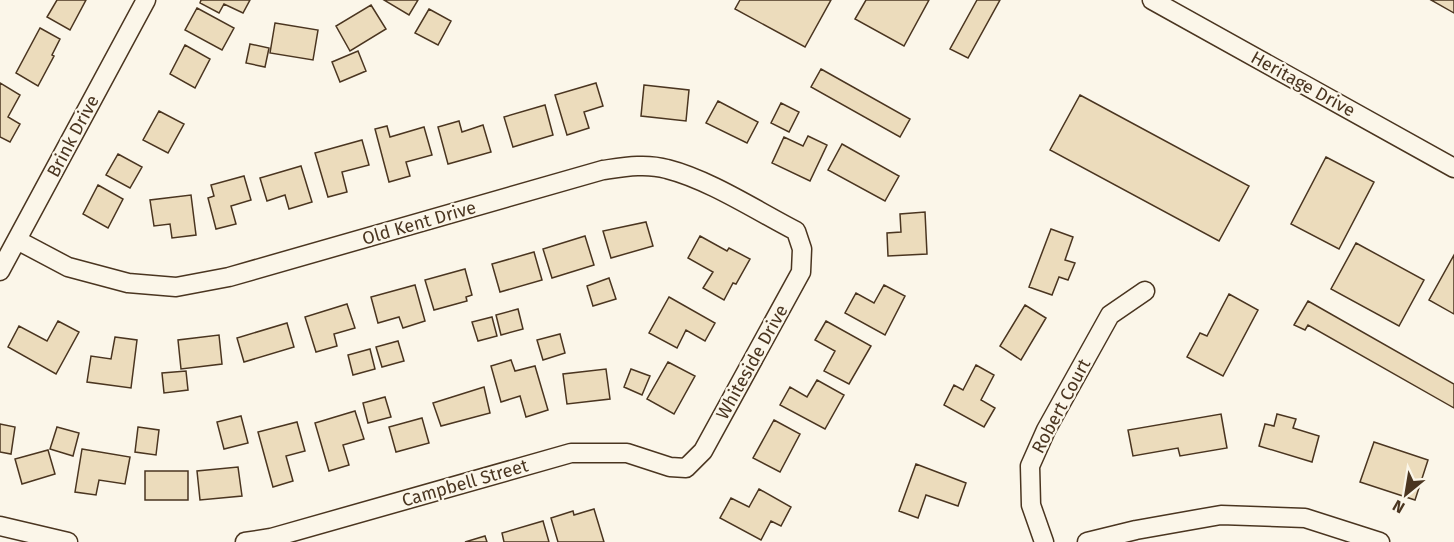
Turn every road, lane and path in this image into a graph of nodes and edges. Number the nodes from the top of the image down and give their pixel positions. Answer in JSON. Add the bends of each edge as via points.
{"nodes":[{"id":1,"x":146,"y":0,"type":"edge"},
{"id":2,"x":1152,"y":0,"type":"edge"},
{"id":3,"x":1454,"y":168,"type":"edge"},
{"id":4,"x":17,"y":240,"type":"junction"},
{"id":5,"x":802,"y":249,"type":"joint"},
{"id":6,"x":0,"y":271,"type":"edge"},
{"id":7,"x":1145,"y":291,"type":"dead end"},
{"id":8,"x":686,"y":468,"type":"joint"},
{"id":9,"x":0,"y":526,"type":"edge"},
{"id":10,"x":68,"y":542,"type":"edge"},
{"id":11,"x":246,"y":542,"type":"edge"},
{"id":12,"x":1044,"y":542,"type":"edge"},
{"id":13,"x":1088,"y":542,"type":"edge"},
{"id":14,"x":1380,"y":542,"type":"edge"}],
"edges":[{"from":1,"to":4,"type":"street","name":"Brink Drive"},
{"from":2,"to":3,"type":"street","name":"Heritage Drive"},
{"from":4,"to":5,"type":"street","name":"Old Kent Drive","via":[[68,267],[128,283],[176,287],[229,277],[603,170],[637,166],[666,168],[696,178],[796,231]]},
{"from":4,"to":6,"type":"street","name":"Brink Drive"},
{"from":5,"to":8,"type":"street","name":"Whiteside Drive","via":[[801,272],[703,450]]},
{"from":7,"to":12,"type":"street","name":"Robert Court","via":[[1110,315],[1030,466],[1031,505]]},
{"from":8,"to":11,"type":"street","name":"Campbell Street","via":[[627,453],[571,453]]},
{"from":9,"to":10,"type":"street"},
{"from":13,"to":14,"type":"street","via":[[1221,515],[1305,518]]}]}
